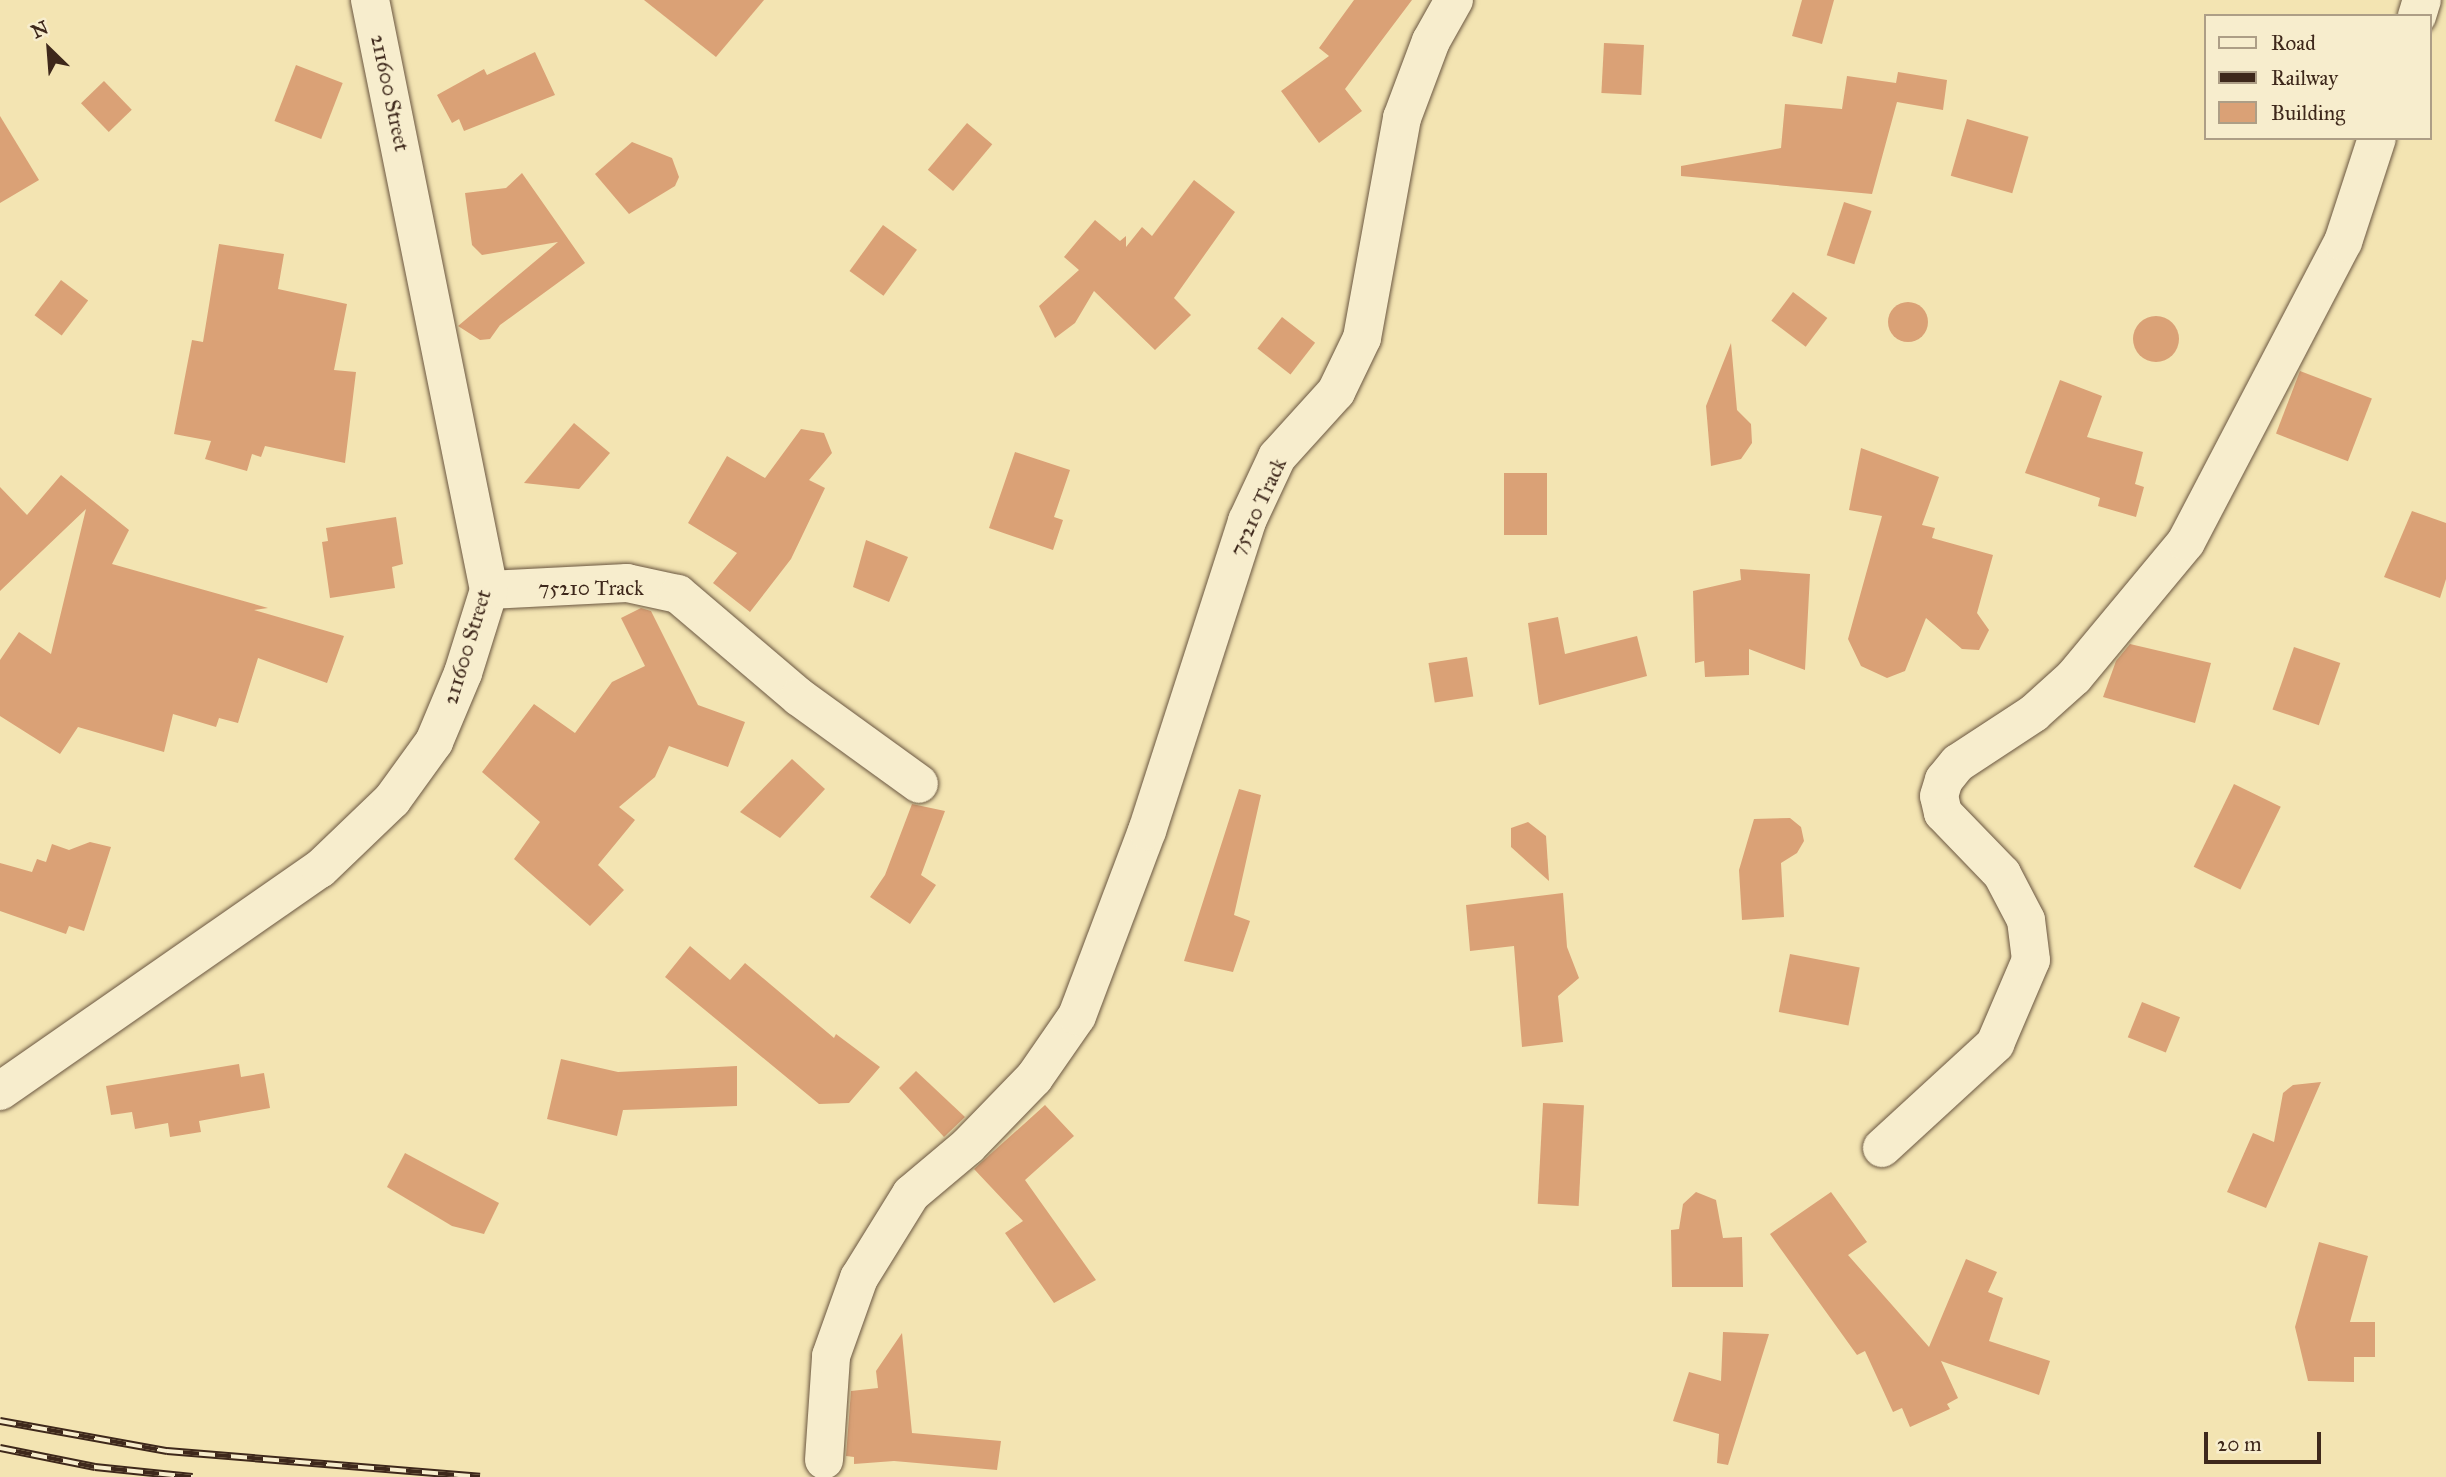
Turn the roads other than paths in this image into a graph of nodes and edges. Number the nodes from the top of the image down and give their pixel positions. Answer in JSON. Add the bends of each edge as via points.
{"nodes":[{"id":1,"x":370,"y":0,"type":"edge"},
{"id":2,"x":1454,"y":0,"type":"edge"},
{"id":3,"x":2376,"y":140,"type":"edge"},
{"id":4,"x":489,"y":590,"type":"junction"},
{"id":5,"x":919,"y":784,"type":"dead end"},
{"id":6,"x":0,"y":1091,"type":"edge"},
{"id":7,"x":1882,"y":1148,"type":"dead end"},
{"id":8,"x":824,"y":1460,"type":"dead end"}],
"edges":[{"from":1,"to":4,"type":"street","name":"211600 Street"},
{"from":2,"to":8,"type":"street","name":"75210 Track","via":[[1426,52],[1402,118],[1362,338],[1336,392],[1277,457],[1247,520],[1147,831],[1077,1016],[1034,1078],[968,1146],[911,1194],[859,1278],[831,1356]]},
{"from":3,"to":7,"type":"street","via":[[2343,242],[2186,542],[2074,677],[2034,713],[1958,763],[1944,780],[1939,796],[1943,813],[2002,874],[2026,920],[2031,960],[1995,1044]]},
{"from":4,"to":5,"type":"street","name":"75210 Track","via":[[627,583],[678,594],[799,697]]},
{"from":4,"to":6,"type":"street","name":"211600 Street","via":[[434,743],[392,800],[320,869]]}]}
